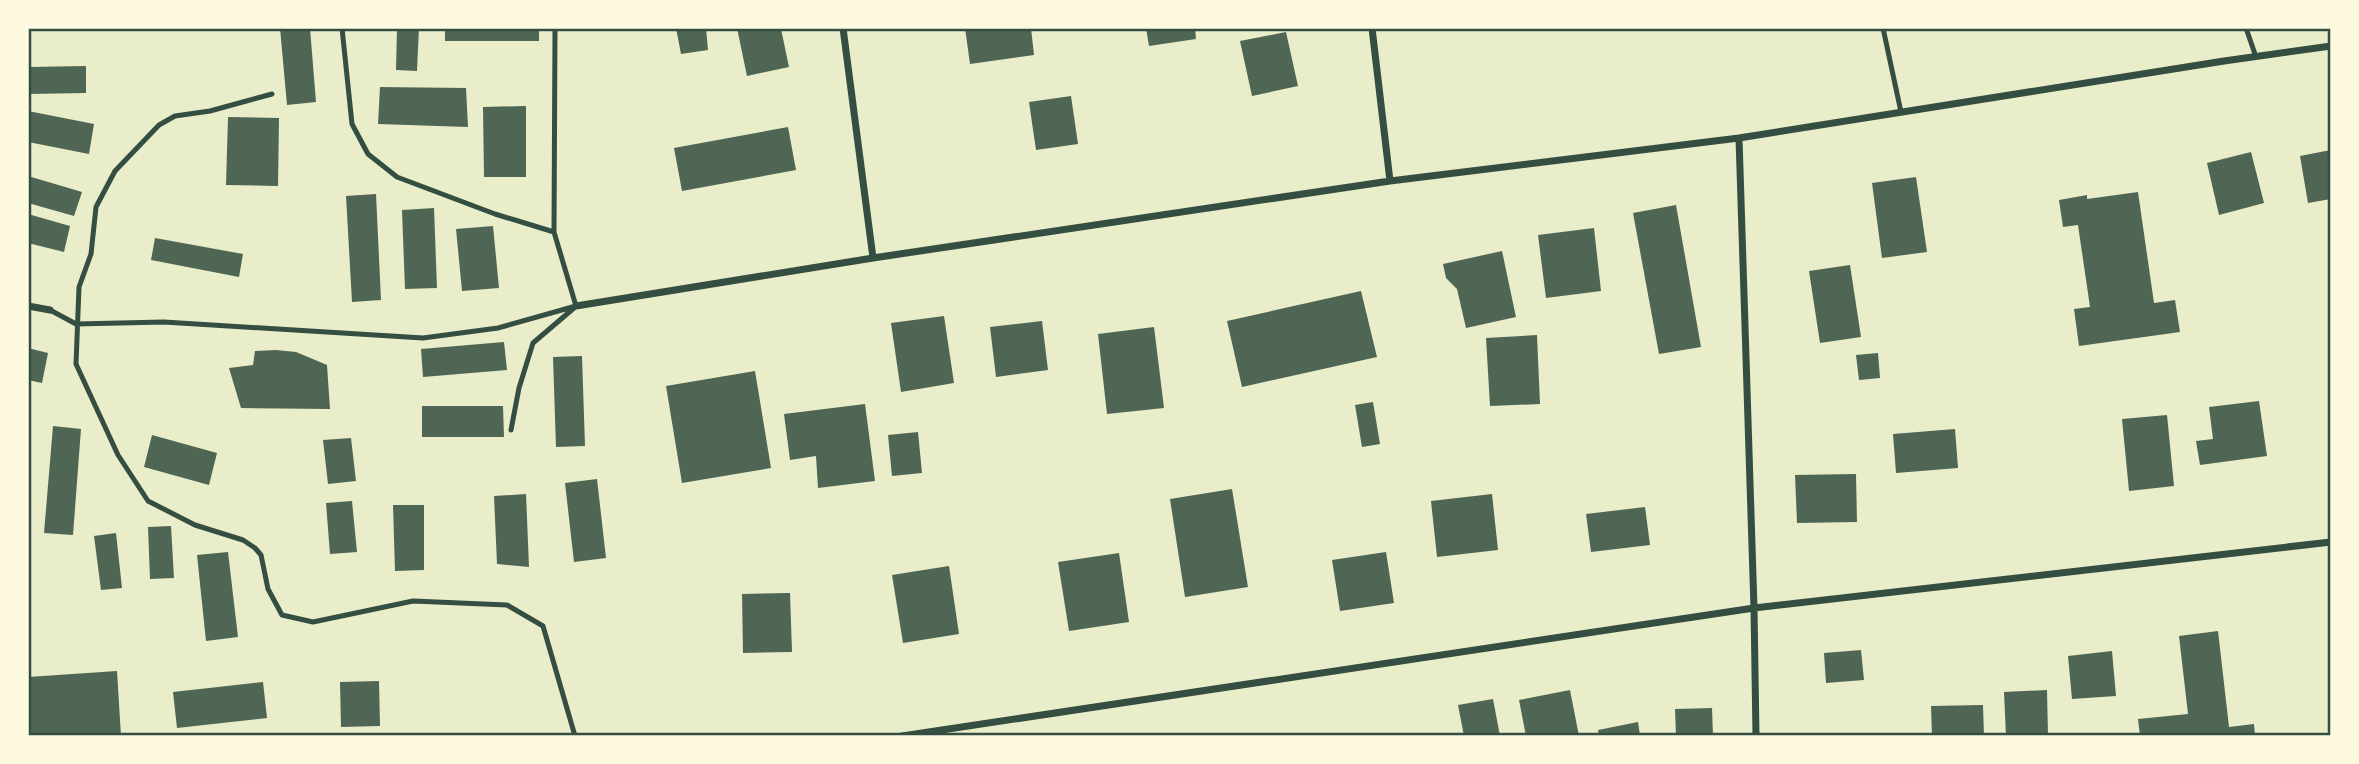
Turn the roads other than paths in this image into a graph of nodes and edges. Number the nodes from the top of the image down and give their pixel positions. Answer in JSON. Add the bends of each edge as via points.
{"nodes":[{"id":1,"x":342,"y":28,"type":"edge"},
{"id":2,"x":555,"y":28,"type":"edge"},
{"id":3,"x":843,"y":28,"type":"edge"},
{"id":4,"x":1372,"y":28,"type":"edge"},
{"id":5,"x":1882,"y":28,"type":"edge"},
{"id":6,"x":2246,"y":28,"type":"edge"},
{"id":7,"x":2331,"y":46,"type":"edge"},
{"id":8,"x":2256,"y":57,"type":"junction"},
{"id":9,"x":272,"y":94,"type":"dead end"},
{"id":10,"x":1901,"y":112,"type":"junction"},
{"id":11,"x":1739,"y":138,"type":"junction"},
{"id":12,"x":1390,"y":181,"type":"junction"},
{"id":13,"x":554,"y":232,"type":"junction"},
{"id":14,"x":873,"y":258,"type":"junction"},
{"id":15,"x":28,"y":306,"type":"edge"},
{"id":16,"x":576,"y":306,"type":"junction"},
{"id":17,"x":50,"y":310,"type":"joint"},
{"id":18,"x":76,"y":324,"type":"junction"},
{"id":19,"x":511,"y":430,"type":"dead end"},
{"id":20,"x":2331,"y":542,"type":"edge"},
{"id":21,"x":1754,"y":608,"type":"junction"},
{"id":22,"x":575,"y":736,"type":"edge"},
{"id":23,"x":902,"y":736,"type":"edge"},
{"id":24,"x":1756,"y":736,"type":"edge"}],
"edges":[{"from":1,"to":13,"type":"lane","via":[[352,124],[368,154],[397,177]]},
{"from":2,"to":13,"type":"lane"},
{"from":3,"to":14,"type":"street"},
{"from":4,"to":12,"type":"street"},
{"from":5,"to":10,"type":"lane"},
{"from":6,"to":8,"type":"lane"},
{"from":7,"to":8,"type":"street"},
{"from":8,"to":10,"type":"street"},
{"from":9,"to":18,"type":"lane","via":[[175,116],[159,125],[115,171],[96,208]]},
{"from":10,"to":11,"type":"street"},
{"from":11,"to":12,"type":"street"},
{"from":11,"to":21,"type":"street"},
{"from":12,"to":14,"type":"street"},
{"from":13,"to":16,"type":"lane"},
{"from":14,"to":16,"type":"street"},
{"from":15,"to":17,"type":"street"},
{"from":16,"to":18,"type":"lane","via":[[498,328],[424,338],[164,322]]},
{"from":16,"to":19,"type":"lane","via":[[533,343]]},
{"from":17,"to":18,"type":"lane"},
{"from":18,"to":22,"type":"lane","via":[[76,364],[118,455],[148,501],[255,548],[282,615],[313,622],[414,601],[507,605],[543,626]]},
{"from":20,"to":21,"type":"street"},
{"from":21,"to":23,"type":"street"},
{"from":21,"to":24,"type":"street"}]}
